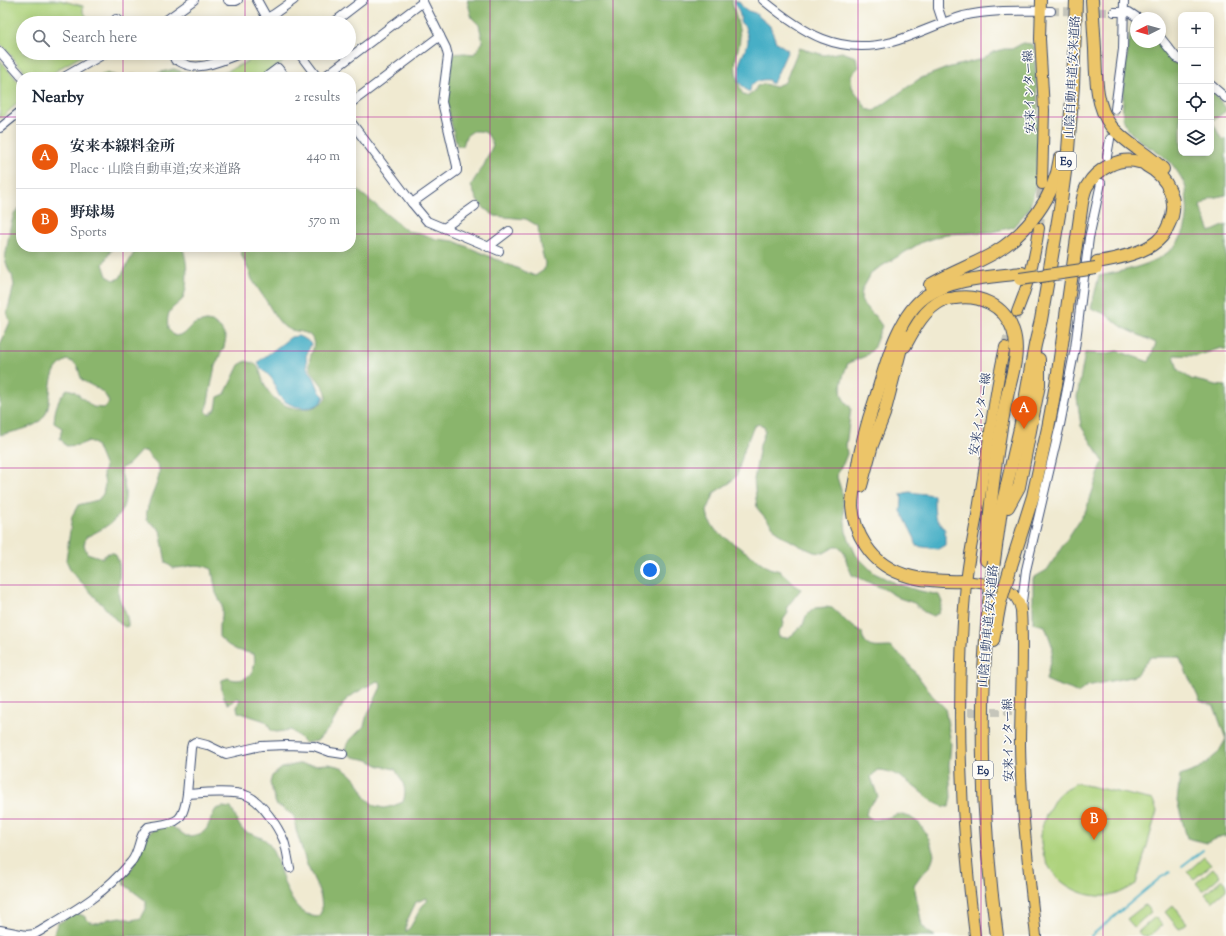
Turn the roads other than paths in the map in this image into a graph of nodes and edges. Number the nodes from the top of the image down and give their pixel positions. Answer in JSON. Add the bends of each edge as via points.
{"nodes":[{"id":1,"x":194,"y":0,"type":"edge"},
{"id":2,"x":228,"y":0,"type":"edge"},
{"id":3,"x":238,"y":0,"type":"edge"},
{"id":4,"x":257,"y":0,"type":"edge"},
{"id":5,"x":294,"y":0,"type":"edge"},
{"id":6,"x":363,"y":0,"type":"edge"},
{"id":7,"x":763,"y":0,"type":"edge"},
{"id":8,"x":938,"y":0,"type":"edge"},
{"id":9,"x":1041,"y":0,"type":"edge"},
{"id":10,"x":1076,"y":0,"type":"edge"},
{"id":11,"x":1092,"y":0,"type":"edge"},
{"id":12,"x":1124,"y":0,"type":"edge"},
{"id":13,"x":422,"y":1,"type":"edge"},
{"id":14,"x":1046,"y":11,"type":"junction"},
{"id":15,"x":1114,"y":12,"type":"tunnel mouth"},
{"id":16,"x":1124,"y":12,"type":"junction"},
{"id":17,"x":1130,"y":13,"type":"edge"},
{"id":18,"x":172,"y":16,"type":"edge"},
{"id":19,"x":266,"y":16,"type":"edge"},
{"id":20,"x":270,"y":16,"type":"edge"},
{"id":21,"x":342,"y":16,"type":"edge"},
{"id":22,"x":943,"y":23,"type":"junction"},
{"id":23,"x":440,"y":36,"type":"junction"},
{"id":24,"x":1166,"y":44,"type":"edge"},
{"id":25,"x":0,"y":52,"type":"edge"},
{"id":26,"x":356,"y":52,"type":"edge"},
{"id":27,"x":1178,"y":58,"type":"edge"},
{"id":28,"x":94,"y":60,"type":"edge"},
{"id":29,"x":179,"y":60,"type":"edge"},
{"id":30,"x":224,"y":60,"type":"edge"},
{"id":31,"x":305,"y":60,"type":"edge"},
{"id":32,"x":346,"y":60,"type":"edge"},
{"id":33,"x":18,"y":72,"type":"edge"},
{"id":34,"x":73,"y":72,"type":"edge"},
{"id":35,"x":273,"y":72,"type":"edge"},
{"id":36,"x":281,"y":72,"type":"edge"},
{"id":37,"x":314,"y":72,"type":"edge"},
{"id":38,"x":330,"y":72,"type":"edge"},
{"id":39,"x":1214,"y":88,"type":"edge"},
{"id":40,"x":1226,"y":98,"type":"edge"},
{"id":41,"x":356,"y":99,"type":"edge"},
{"id":42,"x":1115,"y":109,"type":"tunnel mouth"},
{"id":43,"x":16,"y":115,"type":"edge"},
{"id":44,"x":0,"y":128,"type":"edge"},
{"id":45,"x":1070,"y":128,"type":"junction"},
{"id":46,"x":356,"y":129,"type":"edge"},
{"id":47,"x":1110,"y":139,"type":"tunnel mouth"},
{"id":48,"x":1107,"y":156,"type":"dead end"},
{"id":49,"x":1101,"y":183,"type":"dead end"},
{"id":50,"x":1042,"y":184,"type":"tunnel mouth"},
{"id":51,"x":412,"y":203,"type":"junction"},
{"id":52,"x":475,"y":206,"type":"dead end"},
{"id":53,"x":444,"y":228,"type":"junction"},
{"id":54,"x":1039,"y":228,"type":"tunnel mouth"},
{"id":55,"x":509,"y":231,"type":"dead end"},
{"id":56,"x":488,"y":247,"type":"junction"},
{"id":57,"x":499,"y":251,"type":"dead end"},
{"id":58,"x":1097,"y":265,"type":"junction"},
{"id":59,"x":1017,"y":312,"type":"tunnel mouth"},
{"id":60,"x":1005,"y":347,"type":"tunnel mouth"},
{"id":61,"x":886,"y":382,"type":"junction"},
{"id":62,"x":992,"y":561,"type":"junction"},
{"id":63,"x":966,"y":581,"type":"junction"},
{"id":64,"x":991,"y":603,"type":"junction"},
{"id":65,"x":1021,"y":610,"type":"junction"},
{"id":66,"x":984,"y":694,"type":"junction"},
{"id":67,"x":343,"y":754,"type":"dead end"},
{"id":68,"x":186,"y":794,"type":"junction"},
{"id":69,"x":290,"y":868,"type":"dead end"},
{"id":70,"x":0,"y":930,"type":"edge"},
{"id":71,"x":975,"y":936,"type":"edge"},
{"id":72,"x":997,"y":936,"type":"edge"},
{"id":73,"x":1001,"y":936,"type":"edge"},
{"id":74,"x":1036,"y":936,"type":"edge"}],
"edges":[{"from":1,"to":18,"type":"street"},
{"from":2,"to":3,"type":"street"},
{"from":4,"to":19,"type":"street"},
{"from":5,"to":20,"type":"street"},
{"from":6,"to":21,"type":"street"},
{"from":7,"to":22,"type":"street","via":[[804,31],[833,44],[847,46],[873,46],[892,42]]},
{"from":8,"to":22,"type":"street"},
{"from":9,"to":14,"type":"main road","name":"安来インター線"},
{"from":10,"to":45,"type":"highway","name":"山陰自動車道;安来道路","number":"E9"},
{"from":11,"to":58,"type":"highway","via":[[1098,94],[1104,113],[1124,139],[1170,176],[1177,191],[1179,204],[1179,216],[1173,231],[1154,251],[1124,263]]},
{"from":12,"to":16,"type":"street"},
{"from":13,"to":23,"type":"street"},
{"from":13,"to":26,"type":"street"},
{"from":14,"to":22,"type":"street","via":[[983,12]]},
{"from":14,"to":50,"type":"main road","name":"安来インター線","via":[[1040,39],[1044,110]]},
{"from":15,"to":16,"type":"street"},
{"from":16,"to":17,"type":"street"},
{"from":16,"to":42,"type":"street","via":[[1123,49]]},
{"from":23,"to":41,"type":"street"},
{"from":23,"to":51,"type":"street","via":[[448,56],[442,102],[457,166],[456,171]]},
{"from":24,"to":27,"type":"street"},
{"from":25,"to":33,"type":"street"},
{"from":28,"to":34,"type":"street"},
{"from":29,"to":30,"type":"street","via":[[187,66],[200,67]]},
{"from":31,"to":37,"type":"street"},
{"from":32,"to":38,"type":"street"},
{"from":35,"to":36,"type":"street","via":[[278,68]]},
{"from":39,"to":40,"type":"street"},
{"from":43,"to":44,"type":"street"},
{"from":45,"to":61,"type":"highway","via":[[1063,141],[1060,161],[1048,196],[1029,225],[1000,249],[921,291],[904,308],[893,327]]},
{"from":45,"to":62,"type":"highway","name":"山陰自動車道;安来道路","number":"E9","via":[[1060,209],[1037,346],[1039,385],[1031,430],[1019,487],[1005,507]]},
{"from":46,"to":51,"type":"street"},
{"from":47,"to":48,"type":"street"},
{"from":49,"to":65,"type":"street","via":[[1089,238],[1075,348],[1026,570]]},
{"from":51,"to":53,"type":"street","via":[[427,221]]},
{"from":52,"to":53,"type":"street"},
{"from":53,"to":56,"type":"street"},
{"from":54,"to":59,"type":"main road","via":[[1035,258]]},
{"from":55,"to":56,"type":"street"},
{"from":56,"to":57,"type":"street"},
{"from":58,"to":61,"type":"highway","via":[[959,282],[941,287],[925,296],[909,313],[899,330]]},
{"from":58,"to":64,"type":"highway","bridge":true,"via":[[1136,253],[1153,245],[1165,233],[1172,217],[1174,201],[1168,184],[1156,170],[1139,162],[1125,161],[1109,165],[1097,173],[1087,187],[1082,203],[1057,379],[1034,496],[1011,566]]},
{"from":60,"to":63,"type":"main road","name":"安来インター線"},
{"from":61,"to":62,"type":"highway","via":[[921,318],[943,300],[965,296],[980,299],[996,306],[1007,318],[1013,330],[1016,346],[1000,435]]},
{"from":61,"to":63,"type":"highway","via":[[863,442],[854,485],[852,506],[861,538],[871,554],[883,565],[899,573],[918,579]]},
{"from":62,"to":64,"type":"highway"},
{"from":63,"to":65,"type":"main road","name":"安来インター線","via":[[1009,590],[1018,600]]},
{"from":63,"to":71,"type":"main road","name":"安来インター線","via":[[963,616],[963,817]]},
{"from":64,"to":66,"type":"highway"},
{"from":64,"to":66,"type":"highway","via":[[994,632]]},
{"from":65,"to":74,"type":"main road","name":"安来インター線","via":[[1017,711]]},
{"from":66,"to":72,"type":"highway","name":"山陰自動車道;安来道路","number":"E9","via":[[984,803]]},
{"from":66,"to":73,"type":"highway","name":"山陰自動車道;安来道路","number":"E9","via":[[987,800]]},
{"from":67,"to":68,"type":"street","via":[[314,746],[287,745],[261,746],[229,754],[195,742],[191,748]]},
{"from":68,"to":69,"type":"street","via":[[243,795],[255,800],[266,810],[283,839]]},
{"from":68,"to":70,"type":"street","via":[[180,819],[148,827],[143,832],[132,861],[90,901],[31,936]]}]}
